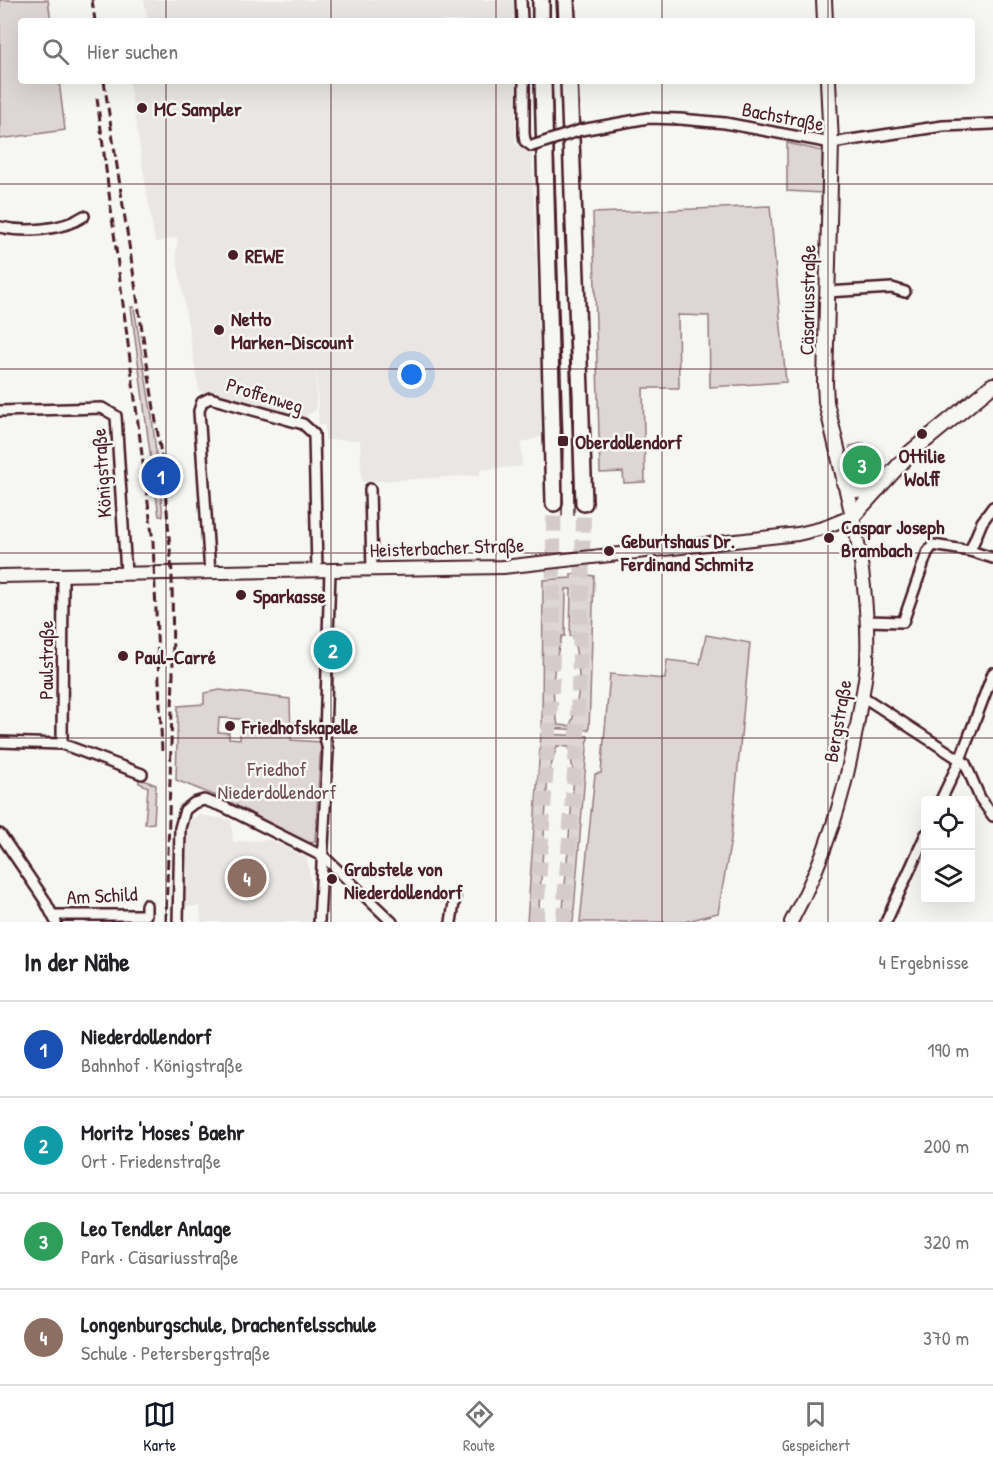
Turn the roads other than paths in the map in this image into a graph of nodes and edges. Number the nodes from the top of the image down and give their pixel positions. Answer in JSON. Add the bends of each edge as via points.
{"nodes":[{"id":1,"x":521,"y":0,"type":"edge"},
{"id":2,"x":541,"y":0,"type":"edge"},
{"id":3,"x":566,"y":0,"type":"edge"},
{"id":4,"x":824,"y":0,"type":"edge"},
{"id":5,"x":522,"y":18,"type":"edge"},
{"id":6,"x":541,"y":18,"type":"edge"},
{"id":7,"x":567,"y":18,"type":"edge"},
{"id":8,"x":825,"y":18,"type":"edge"},
{"id":9,"x":524,"y":84,"type":"edge"},
{"id":10,"x":543,"y":84,"type":"edge"},
{"id":11,"x":569,"y":84,"type":"edge"},
{"id":12,"x":828,"y":84,"type":"edge"},
{"id":13,"x":993,"y":124,"type":"edge"},
{"id":14,"x":831,"y":143,"type":"junction"},
{"id":15,"x":84,"y":216,"type":"dead end"},
{"id":16,"x":0,"y":227,"type":"edge"},
{"id":17,"x":827,"y":292,"type":"junction"},
{"id":18,"x":905,"y":292,"type":"dead end"},
{"id":19,"x":993,"y":385,"type":"edge"},
{"id":20,"x":0,"y":411,"type":"edge"},
{"id":21,"x":844,"y":483,"type":"junction"},
{"id":22,"x":879,"y":488,"type":"junction"},
{"id":23,"x":370,"y":489,"type":"dead end"},
{"id":24,"x":554,"y":503,"type":"tunnel mouth"},
{"id":25,"x":584,"y":503,"type":"tunnel mouth"},
{"id":26,"x":993,"y":507,"type":"edge"},
{"id":27,"x":853,"y":516,"type":"junction"},
{"id":28,"x":970,"y":551,"type":"junction"},
{"id":29,"x":993,"y":558,"type":"edge"},
{"id":30,"x":372,"y":570,"type":"junction"},
{"id":31,"x":323,"y":571,"type":"junction"},
{"id":32,"x":126,"y":573,"type":"junction"},
{"id":33,"x":210,"y":573,"type":"junction"},
{"id":34,"x":63,"y":575,"type":"junction"},
{"id":35,"x":0,"y":576,"type":"edge"},
{"id":36,"x":866,"y":621,"type":"junction"},
{"id":37,"x":993,"y":673,"type":"edge"},
{"id":38,"x":862,"y":696,"type":"junction"},
{"id":39,"x":882,"y":709,"type":"junction"},
{"id":40,"x":859,"y":711,"type":"junction"},
{"id":41,"x":0,"y":742,"type":"edge"},
{"id":42,"x":62,"y":744,"type":"junction"},
{"id":43,"x":960,"y":760,"type":"junction"},
{"id":44,"x":142,"y":774,"type":"dead end"},
{"id":45,"x":943,"y":796,"type":"edge"},
{"id":46,"x":993,"y":816,"type":"edge"},
{"id":47,"x":0,"y":834,"type":"edge"},
{"id":48,"x":921,"y":845,"type":"edge"},
{"id":49,"x":324,"y":857,"type":"junction"},
{"id":50,"x":455,"y":897,"type":"dead end"},
{"id":51,"x":146,"y":905,"type":"dead end"},
{"id":52,"x":54,"y":919,"type":"edge"},
{"id":53,"x":178,"y":922,"type":"edge"},
{"id":54,"x":319,"y":922,"type":"edge"},
{"id":55,"x":392,"y":922,"type":"edge"},
{"id":56,"x":451,"y":922,"type":"edge"},
{"id":57,"x":791,"y":922,"type":"edge"},
{"id":58,"x":886,"y":922,"type":"edge"}],
"edges":[{"from":1,"to":5,"type":"street"},
{"from":2,"to":6,"type":"highway"},
{"from":3,"to":7,"type":"highway"},
{"from":4,"to":8,"type":"main road"},
{"from":9,"to":14,"type":"street","name":"Bachstraße","bridge":true,"via":[[524,134],[525,141],[532,146],[581,130],[648,118],[725,123]]},
{"from":10,"to":24,"type":"highway"},
{"from":11,"to":25,"type":"highway"},
{"from":12,"to":14,"type":"main road","name":"Cäsariusstraße"},
{"from":13,"to":14,"type":"street","name":"Bachstraße","via":[[943,126]]},
{"from":14,"to":17,"type":"main road","name":"Cäsariusstraße"},
{"from":15,"to":16,"type":"street","via":[[71,225],[16,230]]},
{"from":17,"to":18,"type":"street","via":[[892,288]]},
{"from":17,"to":21,"type":"main road","name":"Cäsariusstraße","via":[[826,402]]},
{"from":19,"to":22,"type":"main road","name":"Heisterbacher Straße","via":[[910,452]]},
{"from":20,"to":32,"type":"street","name":"Königstraße","via":[[102,408],[116,416]]},
{"from":21,"to":22,"type":"main road","via":[[857,491]]},
{"from":21,"to":27,"type":"main road","name":"Cäsariusstraße"},
{"from":22,"to":27,"type":"main road","name":"Heisterbacher Straße"},
{"from":23,"to":30,"type":"street"},
{"from":26,"to":28,"type":"street"},
{"from":27,"to":30,"type":"street","name":"Heisterbacher Straße","via":[[798,534],[670,549],[503,567]]},
{"from":27,"to":36,"type":"street","name":"Bergstraße"},
{"from":28,"to":29,"type":"street"},
{"from":28,"to":36,"type":"street","via":[[933,545],[903,622]]},
{"from":30,"to":31,"type":"street","name":"Heisterbacher Straße"},
{"from":31,"to":33,"type":"street","name":"Heisterbacher Straße"},
{"from":31,"to":33,"type":"street","name":"Proffenweg","via":[[315,440],[309,428],[207,398],[200,404]]},
{"from":31,"to":49,"type":"street","name":"Proffenweg"},
{"from":32,"to":33,"type":"street","name":"Heisterbacher Straße"},
{"from":32,"to":34,"type":"street","name":"Heisterbacher Straße"},
{"from":34,"to":35,"type":"street","name":"Heisterbacher Straße"},
{"from":34,"to":42,"type":"street","name":"Paulstraße"},
{"from":36,"to":38,"type":"street","name":"Bergstraße","via":[[867,660]]},
{"from":37,"to":43,"type":"street"},
{"from":38,"to":39,"type":"street"},
{"from":38,"to":40,"type":"street","name":"Bergstraße"},
{"from":39,"to":40,"type":"street"},
{"from":39,"to":43,"type":"street"},
{"from":40,"to":57,"type":"street","name":"Bergstraße","via":[[851,761],[831,837]]},
{"from":41,"to":42,"type":"street"},
{"from":42,"to":44,"type":"street"},
{"from":43,"to":45,"type":"street"},
{"from":43,"to":46,"type":"street"},
{"from":47,"to":52,"type":"street"},
{"from":48,"to":58,"type":"street"},
{"from":49,"to":53,"type":"street","via":[[224,807],[204,800],[194,803],[185,810],[180,828]]},
{"from":49,"to":54,"type":"street","name":"Proffenweg"},
{"from":49,"to":55,"type":"street"},
{"from":50,"to":56,"type":"street"},
{"from":51,"to":52,"type":"street","name":"Am Schild","via":[[146,915]]}]}
